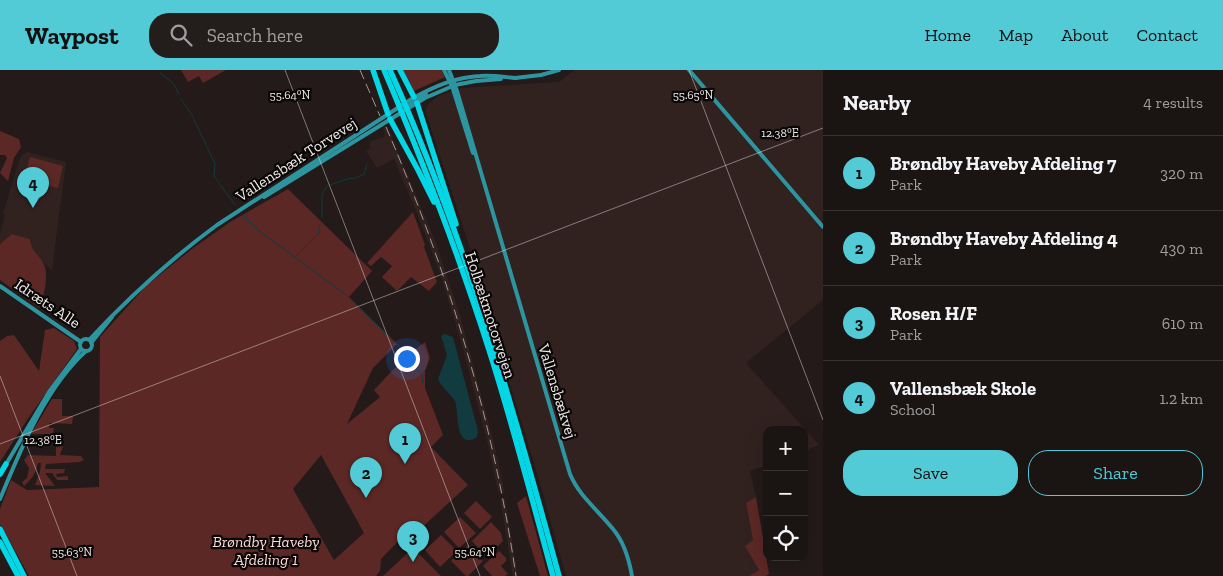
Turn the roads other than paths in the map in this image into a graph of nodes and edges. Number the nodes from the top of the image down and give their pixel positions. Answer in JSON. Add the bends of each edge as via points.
{"nodes":[{"id":1,"x":373,"y":70,"type":"edge"},
{"id":2,"x":384,"y":70,"type":"edge"},
{"id":3,"x":390,"y":70,"type":"edge"},
{"id":4,"x":400,"y":70,"type":"edge"},
{"id":5,"x":444,"y":70,"type":"edge"},
{"id":6,"x":449,"y":70,"type":"edge"},
{"id":7,"x":559,"y":70,"type":"edge"},
{"id":8,"x":689,"y":70,"type":"edge"},
{"id":9,"x":516,"y":78,"type":"junction"},
{"id":10,"x":453,"y":83,"type":"junction"},
{"id":11,"x":436,"y":86,"type":"junction"},
{"id":12,"x":409,"y":87,"type":"junction"},
{"id":13,"x":431,"y":88,"type":"junction"},
{"id":14,"x":413,"y":102,"type":"junction"},
{"id":15,"x":390,"y":118,"type":"junction"},
{"id":16,"x":217,"y":225,"type":"junction"},
{"id":17,"x":823,"y":227,"type":"edge"},
{"id":18,"x":467,"y":262,"type":"junction"},
{"id":19,"x":468,"y":285,"type":"junction"},
{"id":20,"x":0,"y":286,"type":"edge"},
{"id":21,"x":90,"y":341,"type":"junction"},
{"id":22,"x":82,"y":342,"type":"junction"},
{"id":23,"x":84,"y":350,"type":"junction"},
{"id":24,"x":6,"y":464,"type":"junction"},
{"id":25,"x":0,"y":474,"type":"edge"},
{"id":26,"x":0,"y":478,"type":"edge"},
{"id":27,"x":0,"y":499,"type":"edge"},
{"id":28,"x":0,"y":529,"type":"edge"},
{"id":29,"x":0,"y":542,"type":"edge"},
{"id":30,"x":18,"y":576,"type":"edge"},
{"id":31,"x":24,"y":576,"type":"edge"},
{"id":32,"x":553,"y":576,"type":"edge"},
{"id":33,"x":559,"y":576,"type":"edge"},
{"id":34,"x":632,"y":576,"type":"edge"}],
"edges":[{"from":1,"to":15,"type":"highway"},
{"from":2,"to":19,"type":"highway","name":"Holbækmotorvejen"},
{"from":3,"to":18,"type":"highway","name":"Holbækmotorvejen"},
{"from":4,"to":12,"type":"highway"},
{"from":5,"to":10,"type":"street","name":"Vallensbækvej"},
{"from":6,"to":10,"type":"street","name":"Vallensbækvej"},
{"from":7,"to":9,"type":"street"},
{"from":8,"to":17,"type":"street"},
{"from":9,"to":10,"type":"street"},
{"from":9,"to":10,"type":"street","via":[[483,76]]},
{"from":10,"to":11,"type":"street"},
{"from":10,"to":14,"type":"street"},
{"from":10,"to":34,"type":"street","name":"Vallensbækvej","via":[[570,474],[584,497],[617,534]]},
{"from":11,"to":13,"type":"street"},
{"from":11,"to":14,"type":"street"},
{"from":12,"to":13,"type":"street","via":[[417,93]]},
{"from":12,"to":14,"type":"highway"},
{"from":13,"to":14,"type":"street"},
{"from":14,"to":15,"type":"street"},
{"from":14,"to":18,"type":"highway"},
{"from":15,"to":16,"type":"street","name":"Vallensbæk Torvevej"},
{"from":15,"to":16,"type":"street","name":"Vallensbæk Torvevej"},
{"from":15,"to":19,"type":"highway","via":[[428,189]]},
{"from":16,"to":21,"type":"street","name":"Vallensbæk Torvevej","via":[[128,298]]},
{"from":18,"to":33,"type":"highway","name":"Holbækmotorvejen","via":[[487,320]]},
{"from":19,"to":32,"type":"highway","name":"Holbækmotorvejen"},
{"from":20,"to":22,"type":"street","name":"Idræts Alle"},
{"from":21,"to":22,"type":"street"},
{"from":21,"to":23,"type":"street","name":"Vallensbæk Torvevej","via":[[91,348]]},
{"from":22,"to":23,"type":"street"},
{"from":23,"to":24,"type":"street","via":[[49,392]]},
{"from":23,"to":27,"type":"street","via":[[32,424]]},
{"from":24,"to":25,"type":"highway"},
{"from":24,"to":26,"type":"street"},
{"from":28,"to":31,"type":"highway"},
{"from":29,"to":30,"type":"highway"}]}
